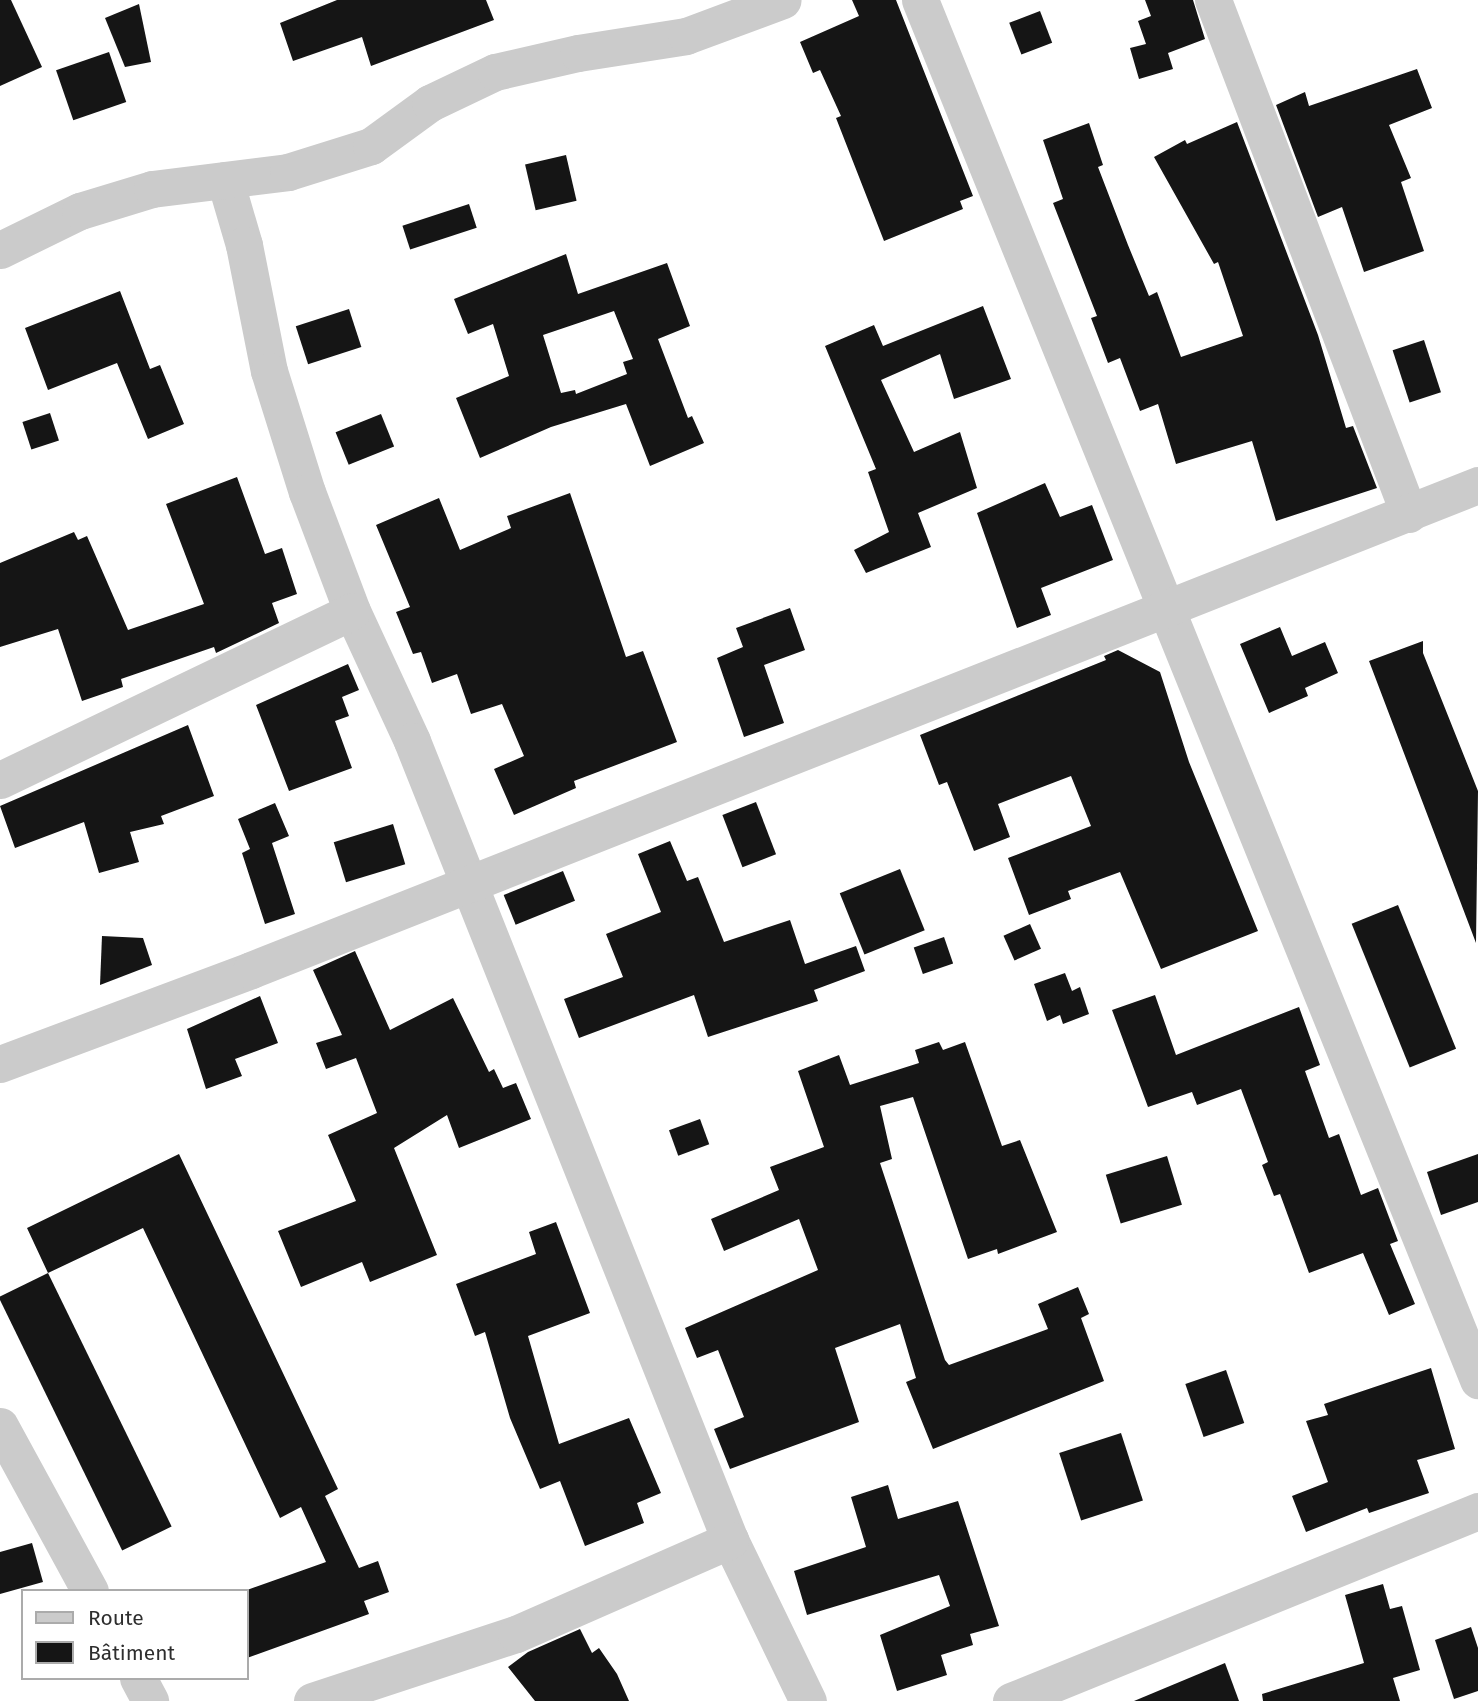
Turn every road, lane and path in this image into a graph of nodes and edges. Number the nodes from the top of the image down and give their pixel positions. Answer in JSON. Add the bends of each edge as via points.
{"nodes":[{"id":1,"x":783,"y":0,"type":"edge"},
{"id":2,"x":920,"y":0,"type":"edge"},
{"id":3,"x":1213,"y":0,"type":"edge"},
{"id":4,"x":225,"y":180,"type":"junction"},
{"id":5,"x":0,"y":250,"type":"edge"},
{"id":6,"x":1478,"y":485,"type":"edge"},
{"id":7,"x":1409,"y":514,"type":"junction"},
{"id":8,"x":1165,"y":610,"type":"junction"},
{"id":9,"x":352,"y":611,"type":"junction"},
{"id":10,"x":0,"y":780,"type":"edge"},
{"id":11,"x":466,"y":886,"type":"junction"},
{"id":12,"x":0,"y":1064,"type":"edge"},
{"id":13,"x":1478,"y":1380,"type":"edge"},
{"id":14,"x":0,"y":1426,"type":"edge"},
{"id":15,"x":1478,"y":1511,"type":"edge"},
{"id":16,"x":730,"y":1540,"type":"junction"},
{"id":17,"x":89,"y":1589,"type":"edge"},
{"id":18,"x":139,"y":1680,"type":"edge"},
{"id":19,"x":150,"y":1701,"type":"edge"},
{"id":20,"x":312,"y":1701,"type":"edge"},
{"id":21,"x":808,"y":1701,"type":"edge"},
{"id":22,"x":1011,"y":1701,"type":"edge"}],
"edges":[{"from":1,"to":4,"type":"street","via":[[687,36],[578,52],[495,72],[430,103],[371,146],[288,172]]},
{"from":2,"to":8,"type":"street"},
{"from":3,"to":7,"type":"street"},
{"from":4,"to":5,"type":"street","via":[[152,189],[80,211]]},
{"from":4,"to":9,"type":"street","via":[[244,245],[269,371],[307,492]]},
{"from":6,"to":7,"type":"street"},
{"from":7,"to":8,"type":"street"},
{"from":8,"to":11,"type":"street"},
{"from":8,"to":13,"type":"street"},
{"from":9,"to":10,"type":"street"},
{"from":9,"to":11,"type":"street","via":[[412,741]]},
{"from":11,"to":12,"type":"street"},
{"from":11,"to":16,"type":"street"},
{"from":14,"to":17,"type":"street"},
{"from":15,"to":22,"type":"street"},
{"from":16,"to":20,"type":"street","via":[[516,1634]]},
{"from":16,"to":21,"type":"street"},
{"from":18,"to":19,"type":"street"}]}
